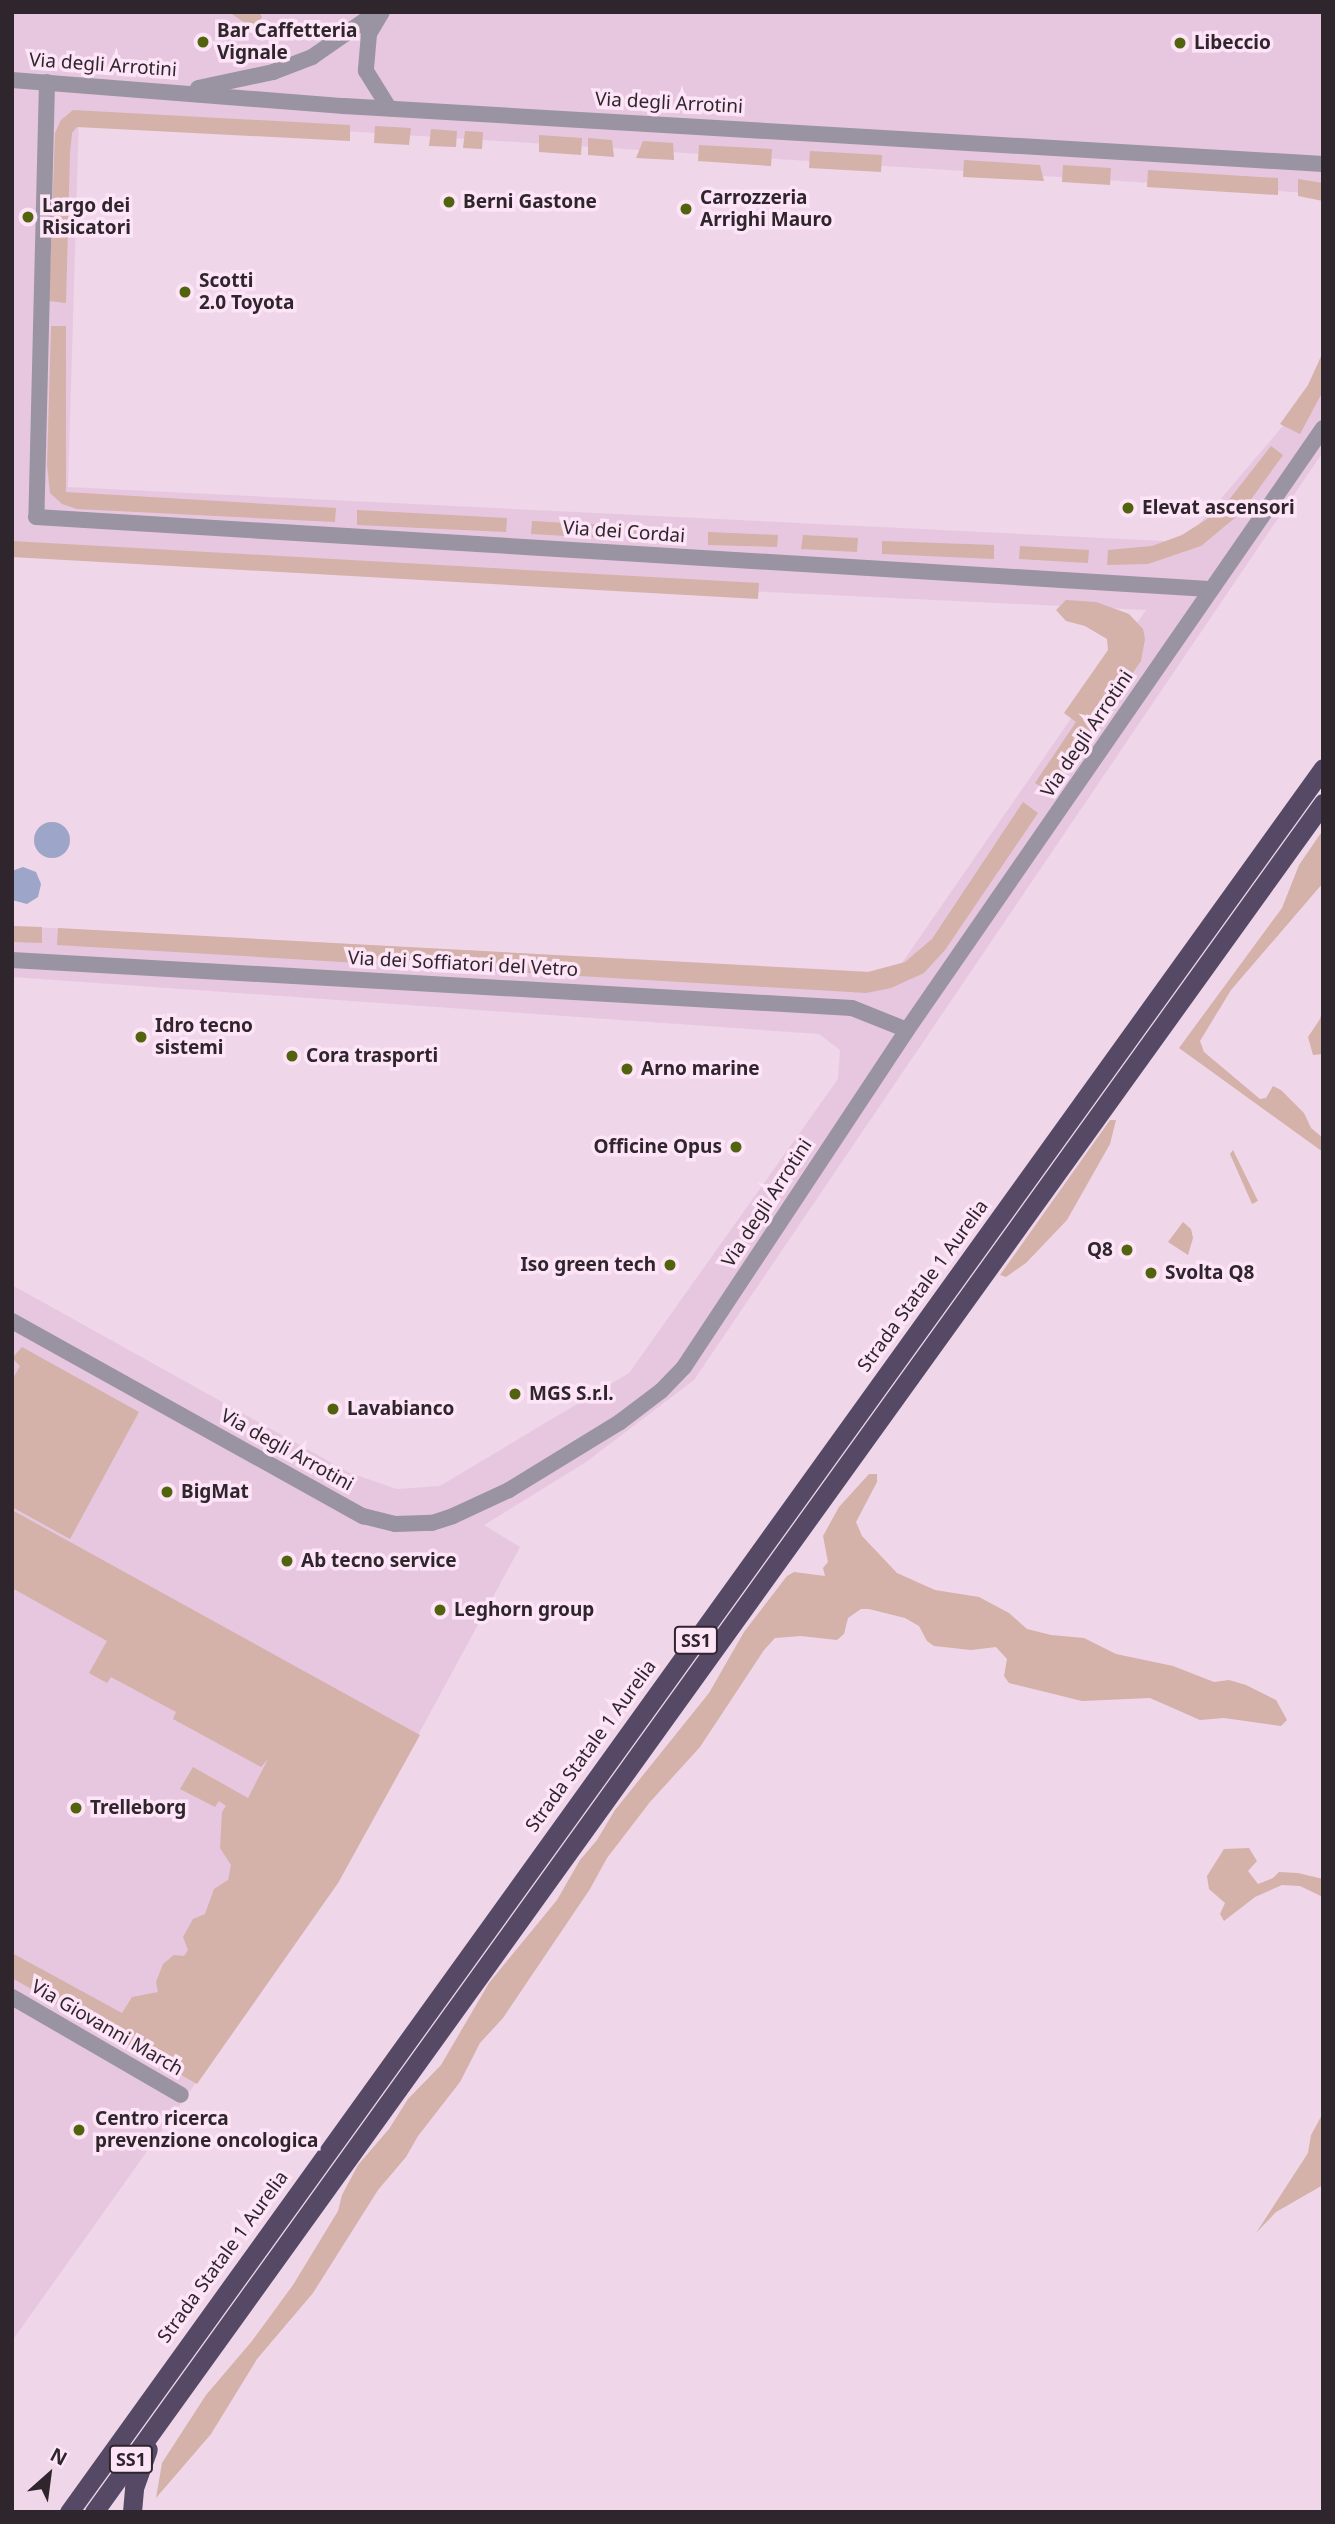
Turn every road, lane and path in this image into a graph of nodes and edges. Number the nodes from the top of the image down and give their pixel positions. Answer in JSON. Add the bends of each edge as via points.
{"nodes":[{"id":1,"x":379,"y":12,"type":"edge"},
{"id":2,"x":12,"y":80,"type":"edge"},
{"id":3,"x":47,"y":82,"type":"junction"},
{"id":4,"x":180,"y":92,"type":"junction"},
{"id":5,"x":389,"y":107,"type":"junction"},
{"id":6,"x":1323,"y":164,"type":"edge"},
{"id":7,"x":1323,"y":428,"type":"edge"},
{"id":8,"x":1209,"y":589,"type":"junction"},
{"id":9,"x":1323,"y":768,"type":"edge"},
{"id":10,"x":1323,"y":803,"type":"edge"},
{"id":11,"x":12,"y":960,"type":"edge"},
{"id":12,"x":907,"y":1030,"type":"junction"},
{"id":13,"x":12,"y":1321,"type":"edge"},
{"id":14,"x":12,"y":1997,"type":"edge"},
{"id":15,"x":181,"y":2095,"type":"dead end"},
{"id":16,"x":169,"y":2407,"type":"junction"},
{"id":17,"x":69,"y":2512,"type":"edge"},
{"id":18,"x":94,"y":2512,"type":"edge"},
{"id":19,"x":132,"y":2512,"type":"edge"}],
"edges":[{"from":1,"to":4,"type":"street","via":[[312,57],[273,72]]},
{"from":1,"to":5,"type":"street","via":[[369,34],[366,71]]},
{"from":2,"to":3,"type":"street","name":"Via degli Arrotini"},
{"from":3,"to":4,"type":"street","name":"Via degli Arrotini"},
{"from":3,"to":8,"type":"street","name":"Via dei Cordai","via":[[36,517]]},
{"from":4,"to":5,"type":"street","name":"Via degli Arrotini"},
{"from":5,"to":6,"type":"street","name":"Via degli Arrotini"},
{"from":7,"to":8,"type":"street","name":"Via degli Arrotini"},
{"from":8,"to":12,"type":"street","name":"Via degli Arrotini"},
{"from":9,"to":17,"type":"highway","name":"Strada Statale 1 Aurelia","number":"SS1"},
{"from":10,"to":16,"type":"highway","number":"SS1"},
{"from":11,"to":12,"type":"street","name":"Via dei Soffiatori del Vetro","via":[[852,1008]]},
{"from":12,"to":13,"type":"street","name":"Via degli Arrotini","via":[[684,1367],[620,1422],[509,1490],[438,1522],[395,1524],[363,1516]]},
{"from":14,"to":15,"type":"street","name":"Via Giovanni March"},
{"from":16,"to":18,"type":"highway","number":"SS1"},
{"from":16,"to":19,"type":"highway","via":[[139,2470]]}]}
